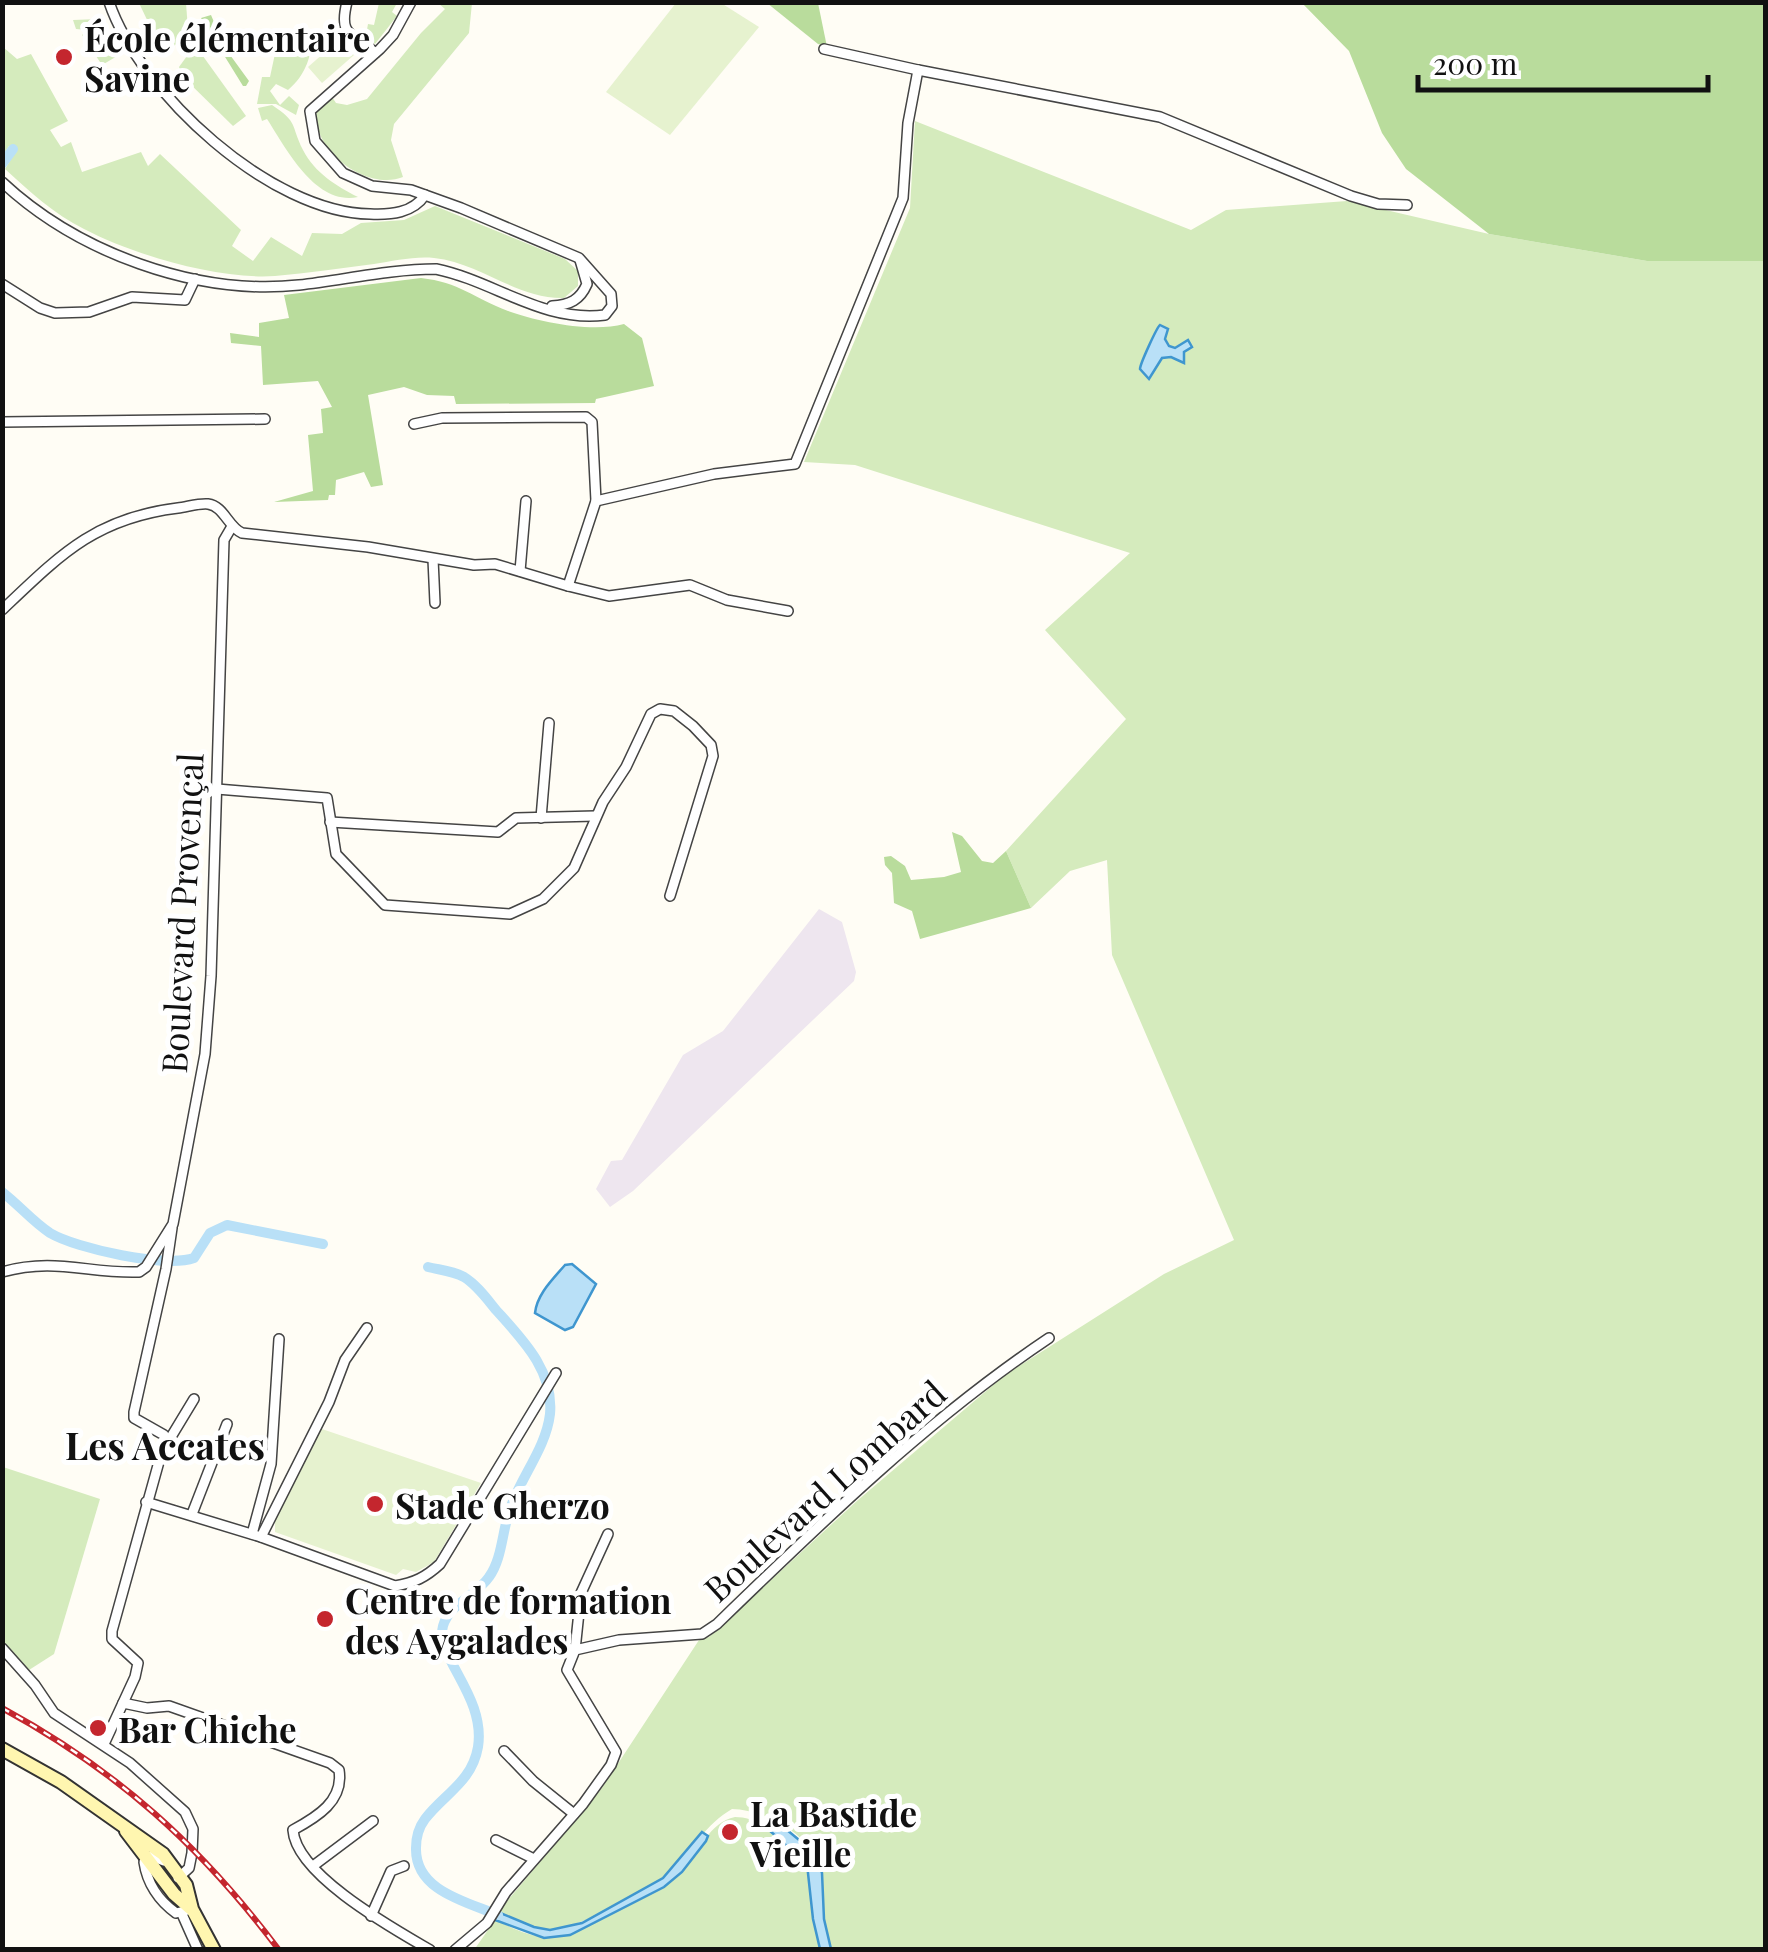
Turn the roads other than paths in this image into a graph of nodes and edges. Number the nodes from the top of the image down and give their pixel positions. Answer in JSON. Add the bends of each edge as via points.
{"nodes":[{"id":1,"x":109,"y":2,"type":"edge"},
{"id":2,"x":347,"y":2,"type":"edge"},
{"id":3,"x":411,"y":2,"type":"edge"},
{"id":4,"x":824,"y":49,"type":"dead end"},
{"id":5,"x":375,"y":53,"type":"junction"},
{"id":6,"x":918,"y":70,"type":"junction"},
{"id":7,"x":2,"y":182,"type":"edge"},
{"id":8,"x":425,"y":195,"type":"junction"},
{"id":9,"x":1407,"y":206,"type":"dead end"},
{"id":10,"x":579,"y":258,"type":"junction"},
{"id":11,"x":195,"y":279,"type":"junction"},
{"id":12,"x":2,"y":284,"type":"edge"},
{"id":13,"x":539,"y":307,"type":"junction"},
{"id":14,"x":265,"y":419,"type":"dead end"},
{"id":15,"x":2,"y":422,"type":"edge"},
{"id":16,"x":414,"y":424,"type":"dead end"},
{"id":17,"x":526,"y":502,"type":"dead end"},
{"id":18,"x":596,"y":502,"type":"junction"},
{"id":19,"x":230,"y":528,"type":"junction"},
{"id":20,"x":434,"y":558,"type":"junction"},
{"id":21,"x":520,"y":571,"type":"junction"},
{"id":22,"x":568,"y":586,"type":"junction"},
{"id":23,"x":435,"y":603,"type":"dead end"},
{"id":24,"x":2,"y":610,"type":"edge"},
{"id":25,"x":788,"y":611,"type":"dead end"},
{"id":26,"x":548,"y":723,"type":"dead end"},
{"id":27,"x":217,"y":789,"type":"junction"},
{"id":28,"x":595,"y":816,"type":"junction"},
{"id":29,"x":540,"y":818,"type":"junction"},
{"id":30,"x":330,"y":822,"type":"junction"},
{"id":31,"x":670,"y":896,"type":"dead end"},
{"id":32,"x":172,"y":1224,"type":"junction"},
{"id":33,"x":2,"y":1272,"type":"edge"},
{"id":34,"x":366,"y":1328,"type":"dead end"},
{"id":35,"x":1048,"y":1338,"type":"dead end"},
{"id":36,"x":279,"y":1340,"type":"dead end"},
{"id":37,"x":556,"y":1373,"type":"dead end"},
{"id":38,"x":194,"y":1399,"type":"dead end"},
{"id":39,"x":227,"y":1424,"type":"dead end"},
{"id":40,"x":164,"y":1440,"type":"junction"},
{"id":41,"x":146,"y":1502,"type":"junction"},
{"id":42,"x":192,"y":1514,"type":"junction"},
{"id":43,"x":608,"y":1534,"type":"dead end"},
{"id":44,"x":257,"y":1536,"type":"junction"},
{"id":45,"x":2,"y":1648,"type":"edge"},
{"id":46,"x":575,"y":1650,"type":"junction"},
{"id":47,"x":123,"y":1702,"type":"junction"},
{"id":48,"x":104,"y":1744,"type":"junction"},
{"id":49,"x":4,"y":1750,"type":"edge"},
{"id":50,"x":504,"y":1751,"type":"dead end"},
{"id":51,"x":574,"y":1814,"type":"junction"},
{"id":52,"x":120,"y":1822,"type":"junction"},
{"id":53,"x":373,"y":1822,"type":"dead end"},
{"id":54,"x":496,"y":1840,"type":"dead end"},
{"id":55,"x":147,"y":1858,"type":"junction"},
{"id":56,"x":534,"y":1859,"type":"junction"},
{"id":57,"x":314,"y":1866,"type":"junction"},
{"id":58,"x":404,"y":1866,"type":"dead end"},
{"id":59,"x":181,"y":1876,"type":"junction"},
{"id":60,"x":174,"y":1894,"type":"junction"},
{"id":61,"x":187,"y":1912,"type":"junction"},
{"id":62,"x":371,"y":1916,"type":"junction"},
{"id":63,"x":198,"y":1950,"type":"edge"},
{"id":64,"x":214,"y":1950,"type":"edge"},
{"id":65,"x":430,"y":1950,"type":"edge"},
{"id":66,"x":454,"y":1950,"type":"edge"}],
"edges":[{"from":1,"to":8,"type":"street","via":[[127,42],[167,96],[272,182],[364,214],[409,209]]},
{"from":2,"to":5,"type":"street","via":[[346,31]]},
{"from":3,"to":5,"type":"street"},
{"from":4,"to":6,"type":"street"},
{"from":5,"to":8,"type":"street","via":[[316,103],[311,128],[322,153],[343,173],[372,186]]},
{"from":6,"to":9,"type":"street","via":[[1160,117],[1351,196]]},
{"from":6,"to":18,"type":"street","via":[[902,198],[795,464],[714,474]]},
{"from":7,"to":11,"type":"street","via":[[84,242]]},
{"from":8,"to":10,"type":"street"},
{"from":10,"to":13,"type":"street","via":[[586,284],[580,297]]},
{"from":10,"to":13,"type":"street","via":[[613,299],[610,311],[598,316]]},
{"from":11,"to":12,"type":"street","via":[[185,300],[132,297],[74,314],[40,308]]},
{"from":11,"to":13,"type":"street","via":[[262,287],[436,269]]},
{"from":14,"to":15,"type":"street"},
{"from":16,"to":18,"type":"street","via":[[586,416],[592,422]]},
{"from":17,"to":21,"type":"street"},
{"from":18,"to":22,"type":"street"},
{"from":19,"to":20,"type":"street"},
{"from":19,"to":24,"type":"street","via":[[208,504],[132,515],[84,539]]},
{"from":19,"to":27,"type":"street","name":"Boulevard Provençal","via":[[224,540]]},
{"from":20,"to":21,"type":"street"},
{"from":20,"to":23,"type":"street"},
{"from":21,"to":22,"type":"street"},
{"from":22,"to":25,"type":"street","via":[[609,596],[690,585],[727,600]]},
{"from":26,"to":29,"type":"street"},
{"from":27,"to":30,"type":"street","via":[[327,798]]},
{"from":27,"to":32,"type":"street","name":"Boulevard Provençal","via":[[206,1054]]},
{"from":28,"to":29,"type":"street"},
{"from":28,"to":30,"type":"street","via":[[561,884],[510,914],[385,905],[336,854]]},
{"from":28,"to":31,"type":"street","via":[[651,714],[674,711],[710,745],[713,756]]},
{"from":29,"to":30,"type":"street","via":[[516,818],[498,832]]},
{"from":32,"to":33,"type":"street","name":"Boulevard Provençal","via":[[146,1267],[130,1272],[61,1264]]},
{"from":32,"to":40,"type":"street","via":[[134,1412]]},
{"from":34,"to":44,"type":"street"},
{"from":35,"to":46,"type":"street","name":"Boulevard Lombard","via":[[884,1470],[718,1624],[702,1634]]},
{"from":36,"to":44,"type":"street","via":[[271,1464]]},
{"from":37,"to":44,"type":"street","via":[[426,1577],[395,1586]]},
{"from":38,"to":40,"type":"street"},
{"from":39,"to":42,"type":"street"},
{"from":40,"to":41,"type":"street"},
{"from":41,"to":42,"type":"street"},
{"from":41,"to":47,"type":"street","via":[[112,1630],[112,1640],[138,1663]]},
{"from":42,"to":44,"type":"street"},
{"from":43,"to":46,"type":"street","via":[[581,1594]]},
{"from":45,"to":48,"type":"street","via":[[54,1714]]},
{"from":46,"to":51,"type":"street","via":[[567,1670],[616,1752]]},
{"from":47,"to":48,"type":"street"},
{"from":47,"to":57,"type":"street","via":[[170,1706],[339,1770],[331,1804],[293,1830]]},
{"from":48,"to":59,"type":"street","via":[[191,1821],[192,1853]]},
{"from":49,"to":52,"type":"main road"},
{"from":50,"to":51,"type":"street"},
{"from":51,"to":56,"type":"street"},
{"from":52,"to":55,"type":"main road"},
{"from":52,"to":59,"type":"main road"},
{"from":53,"to":57,"type":"street"},
{"from":54,"to":56,"type":"street"},
{"from":55,"to":59,"type":"street","via":[[158,1856]]},
{"from":55,"to":60,"type":"main road"},
{"from":55,"to":61,"type":"street","via":[[146,1876],[157,1895],[170,1909]]},
{"from":56,"to":66,"type":"street","via":[[486,1924]]},
{"from":57,"to":62,"type":"street"},
{"from":58,"to":62,"type":"street","via":[[391,1871]]},
{"from":59,"to":60,"type":"street"},
{"from":59,"to":61,"type":"main road"},
{"from":60,"to":61,"type":"main road"},
{"from":61,"to":63,"type":"street"},
{"from":61,"to":64,"type":"main road"},
{"from":62,"to":65,"type":"street"}]}
